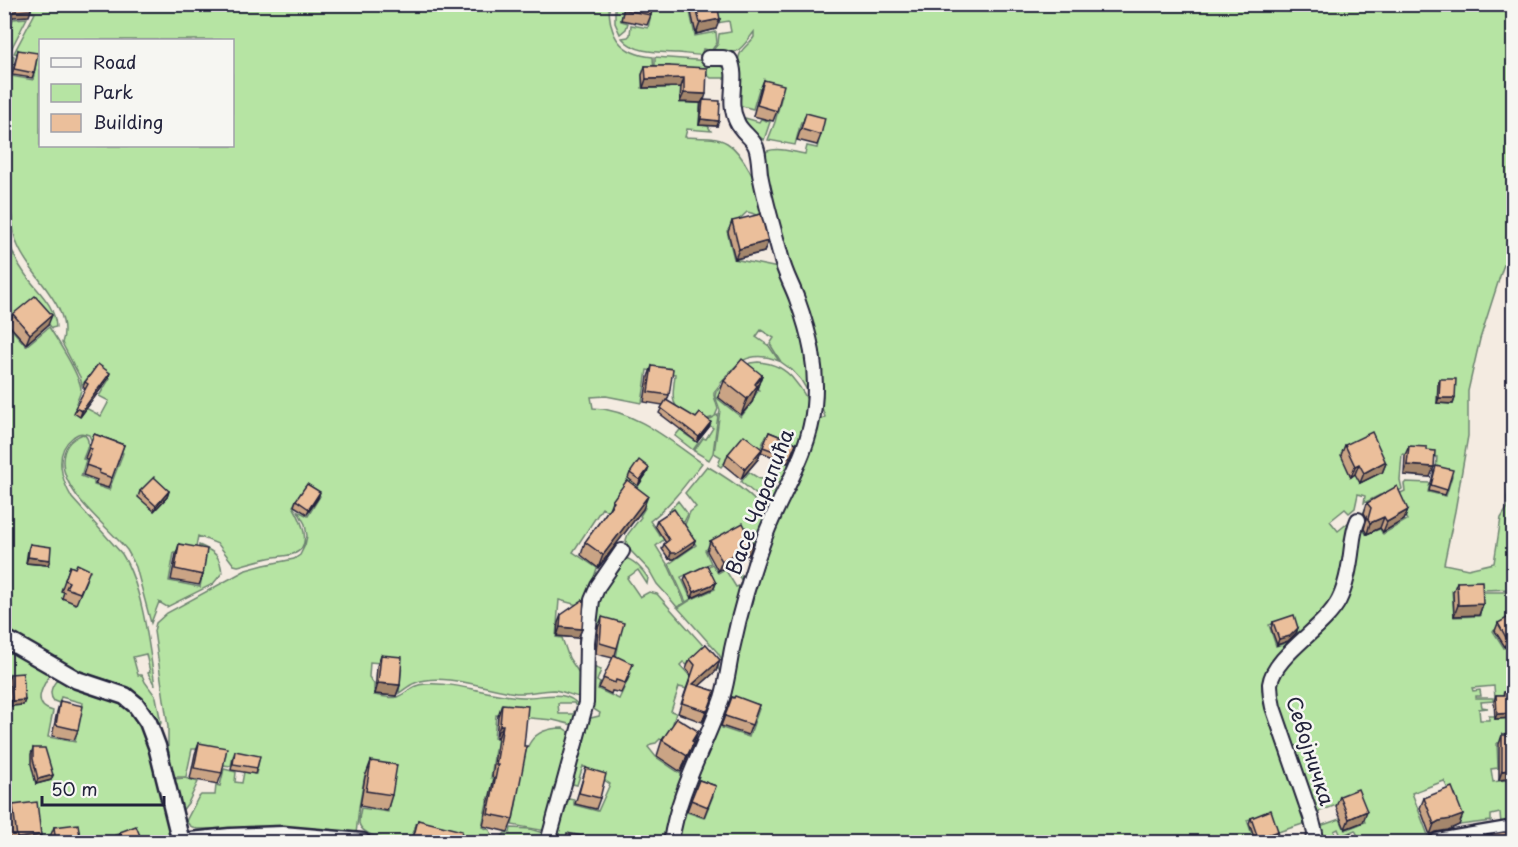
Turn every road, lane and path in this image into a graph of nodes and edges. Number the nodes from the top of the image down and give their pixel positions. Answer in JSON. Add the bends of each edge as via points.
{"nodes":[{"id":1,"x":708,"y":58,"type":"dead end"},
{"id":2,"x":1358,"y":520,"type":"dead end"},
{"id":3,"x":622,"y":551,"type":"dead end"},
{"id":4,"x":4,"y":638,"type":"edge"},
{"id":5,"x":1514,"y":829,"type":"edge"},
{"id":6,"x":180,"y":843,"type":"edge"},
{"id":7,"x":362,"y":843,"type":"edge"},
{"id":8,"x":548,"y":843,"type":"edge"},
{"id":9,"x":671,"y":843,"type":"edge"},
{"id":10,"x":1314,"y":843,"type":"edge"},
{"id":11,"x":1438,"y":843,"type":"edge"}],
"edges":[{"from":1,"to":9,"type":"street","name":"Васе Чарапића","via":[[730,60],[733,67],[733,114],[756,147],[783,267],[809,334],[814,404],[806,445],[765,534],[749,581],[725,689],[679,806]]},
{"from":2,"to":10,"type":"street","name":"Севојничка","via":[[1339,600],[1281,661],[1270,682],[1273,707],[1311,817]]},
{"from":3,"to":8,"type":"street","via":[[592,600],[586,703]]},
{"from":4,"to":6,"type":"street","via":[[77,680],[125,696],[136,705],[157,746]]},
{"from":5,"to":11,"type":"street"},
{"from":6,"to":7,"type":"street","via":[[284,835]]}]}
